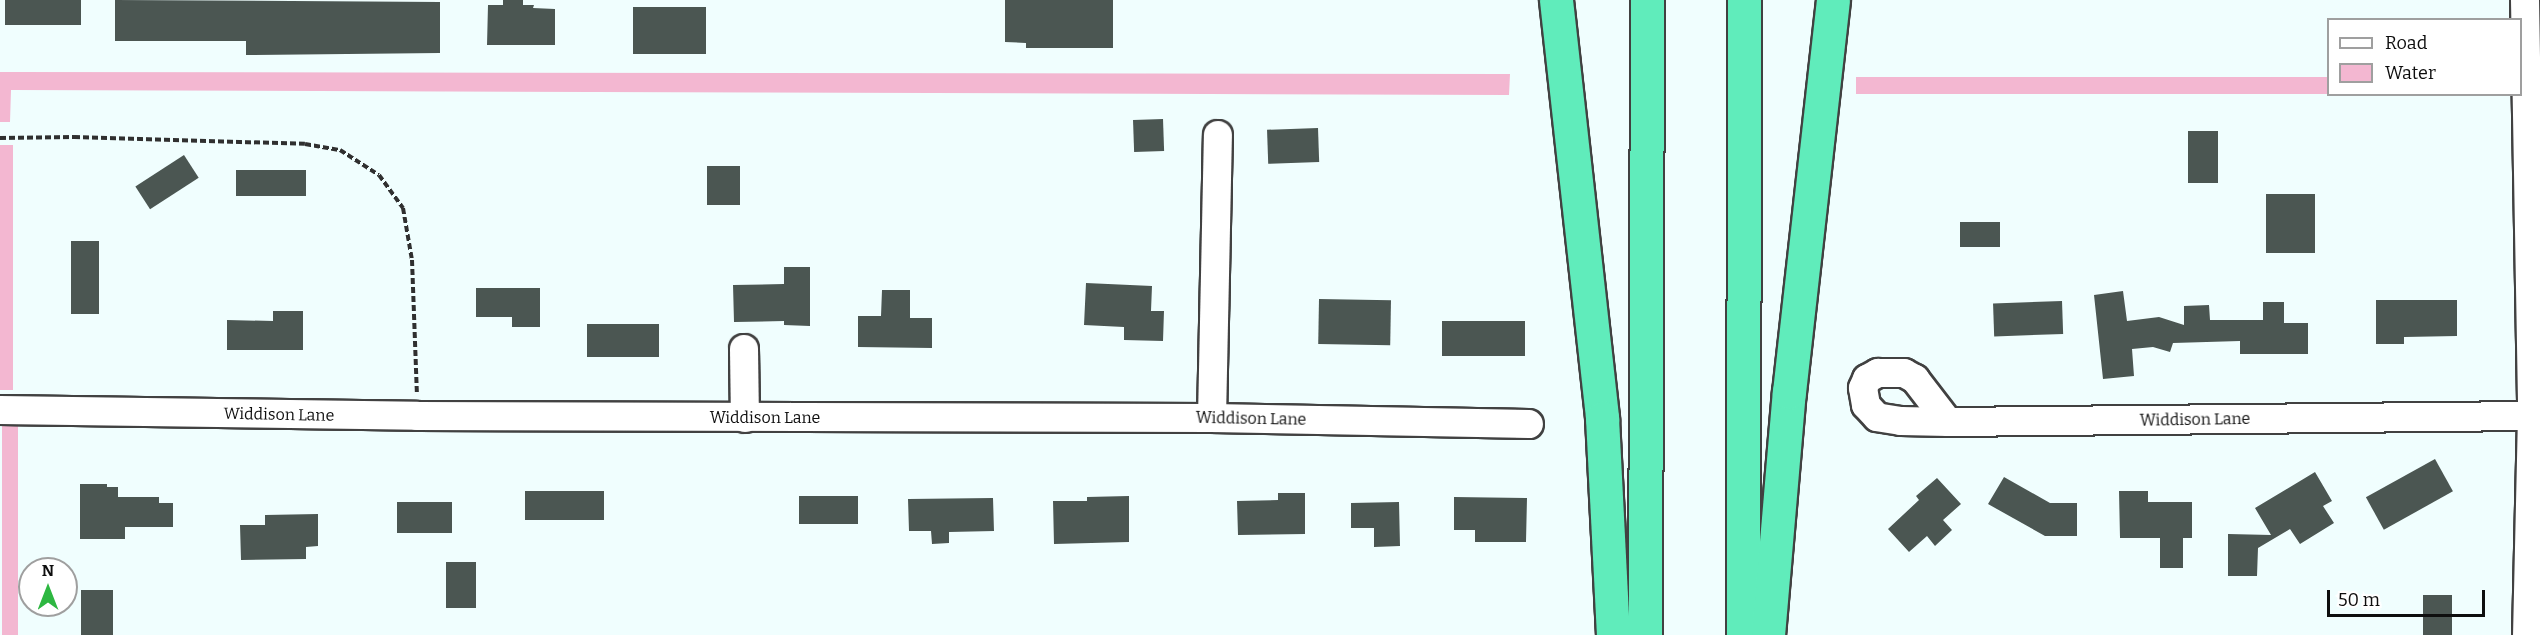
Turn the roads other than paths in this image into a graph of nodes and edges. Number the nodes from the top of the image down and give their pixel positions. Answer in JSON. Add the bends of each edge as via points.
{"nodes":[{"id":1,"x":1556,"y":0,"type":"edge"},
{"id":2,"x":1647,"y":0,"type":"edge"},
{"id":3,"x":1744,"y":0,"type":"edge"},
{"id":4,"x":1833,"y":0,"type":"edge"},
{"id":5,"x":2525,"y":0,"type":"edge"},
{"id":6,"x":1218,"y":135,"type":"dead end"},
{"id":7,"x":2534,"y":150,"type":"edge"},
{"id":8,"x":744,"y":349,"type":"dead end"},
{"id":9,"x":0,"y":410,"type":"edge"},
{"id":10,"x":2532,"y":416,"type":"junction"},
{"id":11,"x":745,"y":418,"type":"junction"},
{"id":12,"x":1212,"y":418,"type":"junction"},
{"id":13,"x":1948,"y":422,"type":"dead end"},
{"id":14,"x":1530,"y":424,"type":"dead end"},
{"id":15,"x":2534,"y":578,"type":"edge"},
{"id":16,"x":1613,"y":635,"type":"edge"},
{"id":17,"x":1645,"y":635,"type":"edge"},
{"id":18,"x":1743,"y":635,"type":"edge"},
{"id":19,"x":1768,"y":635,"type":"edge"},
{"id":20,"x":2527,"y":635,"type":"edge"}],
"edges":[{"from":1,"to":16,"type":"highway","via":[[1602,418]]},
{"from":2,"to":17,"type":"highway"},
{"from":3,"to":18,"type":"highway"},
{"from":4,"to":19,"type":"highway","via":[[1789,392]]},
{"from":5,"to":7,"type":"street"},
{"from":6,"to":12,"type":"street"},
{"from":7,"to":10,"type":"street"},
{"from":8,"to":11,"type":"street"},
{"from":9,"to":11,"type":"street","name":"Widdison Lane"},
{"from":10,"to":13,"type":"street","name":"Widdison Lane"},
{"from":10,"to":15,"type":"street"},
{"from":11,"to":12,"type":"street","name":"Widdison Lane"},
{"from":12,"to":14,"type":"street","name":"Widdison Lane"},
{"from":15,"to":20,"type":"street"}]}
